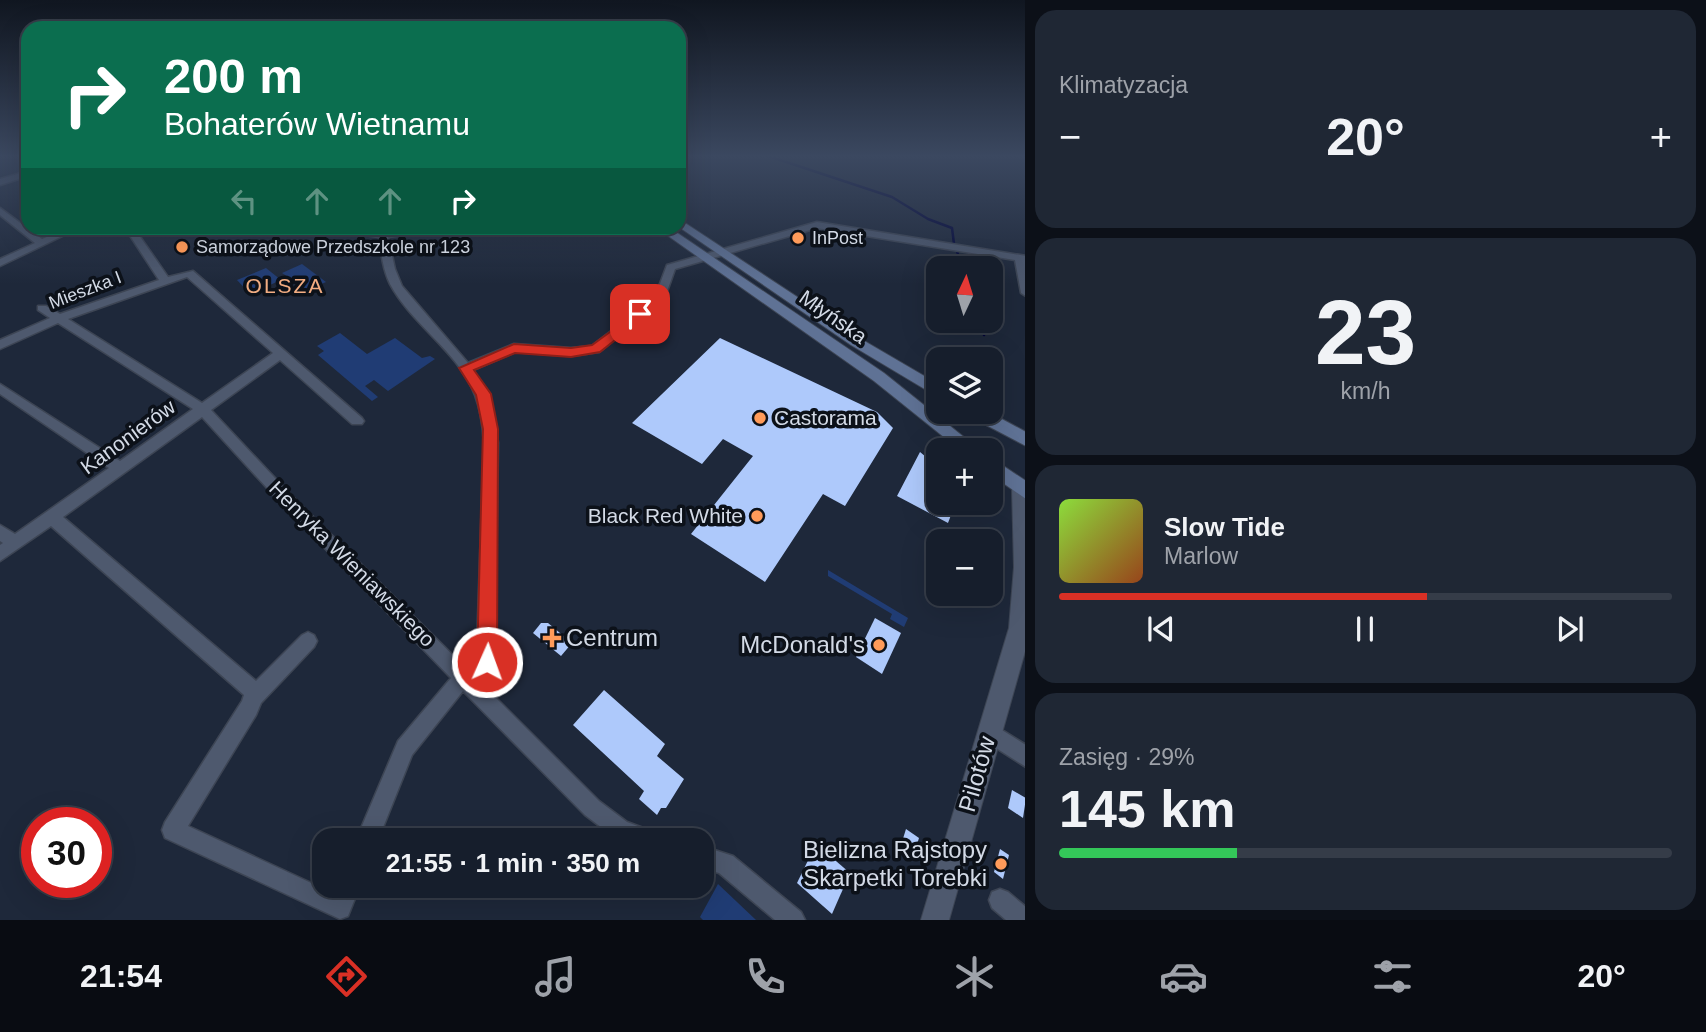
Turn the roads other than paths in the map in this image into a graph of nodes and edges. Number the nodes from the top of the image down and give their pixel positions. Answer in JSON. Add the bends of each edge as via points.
{"nodes":[{"id":1,"x":1,"y":214,"type":"edge"},
{"id":2,"x":686,"y":227,"type":"edge"},
{"id":3,"x":21,"y":228,"type":"edge"},
{"id":4,"x":30,"y":235,"type":"edge"},
{"id":5,"x":59,"y":235,"type":"edge"},
{"id":6,"x":135,"y":235,"type":"edge"},
{"id":7,"x":383,"y":235,"type":"edge"},
{"id":8,"x":673,"y":235,"type":"edge"},
{"id":9,"x":41,"y":243,"type":"junction"},
{"id":10,"x":721,"y":252,"type":"junction"},
{"id":11,"x":702,"y":256,"type":"junction"},
{"id":12,"x":1023,"y":258,"type":"edge"},
{"id":13,"x":0,"y":263,"type":"edge"},
{"id":14,"x":164,"y":279,"type":"junction"},
{"id":15,"x":1025,"y":293,"type":"edge"},
{"id":16,"x":42,"y":308,"type":"dead end"},
{"id":17,"x":60,"y":318,"type":"junction"},
{"id":18,"x":0,"y":345,"type":"edge"},
{"id":19,"x":280,"y":354,"type":"junction"},
{"id":20,"x":466,"y":368,"type":"junction"},
{"id":21,"x":926,"y":383,"type":"edge"},
{"id":22,"x":0,"y":388,"type":"edge"},
{"id":23,"x":202,"y":409,"type":"junction"},
{"id":24,"x":357,"y":421,"type":"dead end"},
{"id":25,"x":997,"y":424,"type":"edge"},
{"id":26,"x":957,"y":438,"type":"edge"},
{"id":27,"x":1025,"y":440,"type":"edge"},
{"id":28,"x":120,"y":468,"type":"junction"},
{"id":29,"x":1003,"y":472,"type":"edge"},
{"id":30,"x":1024,"y":485,"type":"edge"},
{"id":31,"x":52,"y":517,"type":"junction"},
{"id":32,"x":0,"y":532,"type":"edge"},
{"id":33,"x":15,"y":543,"type":"junction"},
{"id":34,"x":0,"y":554,"type":"edge"},
{"id":35,"x":1023,"y":627,"type":"edge"},
{"id":36,"x":307,"y":641,"type":"dead end"},
{"id":37,"x":463,"y":677,"type":"junction"},
{"id":38,"x":254,"y":696,"type":"junction"},
{"id":39,"x":485,"y":700,"type":"junction"},
{"id":40,"x":989,"y":732,"type":"junction"},
{"id":41,"x":1025,"y":757,"type":"edge"},
{"id":42,"x":372,"y":828,"type":"edge"},
{"id":43,"x":617,"y":828,"type":"edge"},
{"id":44,"x":714,"y":861,"type":"edge"},
{"id":45,"x":312,"y":895,"type":"edge"},
{"id":46,"x":319,"y":898,"type":"edge"},
{"id":47,"x":344,"y":898,"type":"edge"},
{"id":48,"x":1000,"y":900,"type":"dead end"},
{"id":49,"x":793,"y":920,"type":"edge"},
{"id":50,"x":935,"y":920,"type":"edge"},
{"id":51,"x":1023,"y":920,"type":"edge"}],
"edges":[{"from":1,"to":3,"type":"street"},
{"from":2,"to":10,"type":"main road","name":"Młyńska"},
{"from":4,"to":9,"type":"street"},
{"from":5,"to":9,"type":"street"},
{"from":6,"to":14,"type":"street"},
{"from":7,"to":20,"type":"street","via":[[395,285]]},
{"from":8,"to":11,"type":"main road","name":"Młyńska"},
{"from":9,"to":13,"type":"street"},
{"from":10,"to":11,"type":"street"},
{"from":10,"to":12,"type":"street","via":[[817,225]]},
{"from":10,"to":21,"type":"main road","name":"Młyńska"},
{"from":11,"to":20,"type":"street","via":[[671,267],[660,298],[595,349],[514,348]]},
{"from":11,"to":26,"type":"main road","name":"Młyńska","via":[[878,377]]},
{"from":12,"to":15,"type":"street"},
{"from":14,"to":17,"type":"street","name":"Mieszka I"},
{"from":14,"to":19,"type":"street","name":"Mieszka I","via":[[185,272],[193,275]]},
{"from":16,"to":17,"type":"street","name":"Henryka Wieniawskiego"},
{"from":17,"to":18,"type":"street","name":"Mieszka I"},
{"from":17,"to":23,"type":"street","name":"Henryka Wieniawskiego"},
{"from":19,"to":23,"type":"street","name":"Kanonierów"},
{"from":19,"to":24,"type":"street"},
{"from":20,"to":39,"type":"street","via":[[484,394],[491,429]]},
{"from":22,"to":28,"type":"street"},
{"from":23,"to":28,"type":"street","name":"Kanonierów"},
{"from":23,"to":37,"type":"street","name":"Henryka Wieniawskiego"},
{"from":25,"to":27,"type":"main road"},
{"from":28,"to":31,"type":"street","name":"Kanonierów"},
{"from":29,"to":30,"type":"main road"},
{"from":30,"to":35,"type":"street","name":"Pilotów"},
{"from":31,"to":33,"type":"street","name":"Kanonierów"},
{"from":31,"to":38,"type":"street","via":[[248,684]]},
{"from":32,"to":33,"type":"street"},
{"from":33,"to":34,"type":"street","name":"Kanonierów"},
{"from":35,"to":40,"type":"street","name":"Pilotów"},
{"from":36,"to":38,"type":"street"},
{"from":37,"to":39,"type":"street","name":"Henryka Wieniawskiego"},
{"from":37,"to":42,"type":"street","via":[[405,748]]},
{"from":38,"to":45,"type":"street","via":[[173,830]]},
{"from":39,"to":43,"type":"street","name":"Henryka Wieniawskiego"},
{"from":40,"to":41,"type":"street"},
{"from":40,"to":50,"type":"street","name":"Pilotów"},
{"from":44,"to":49,"type":"street","via":[[725,864]]},
{"from":46,"to":47,"type":"street","via":[[340,908]]},
{"from":48,"to":51,"type":"street"}]}
